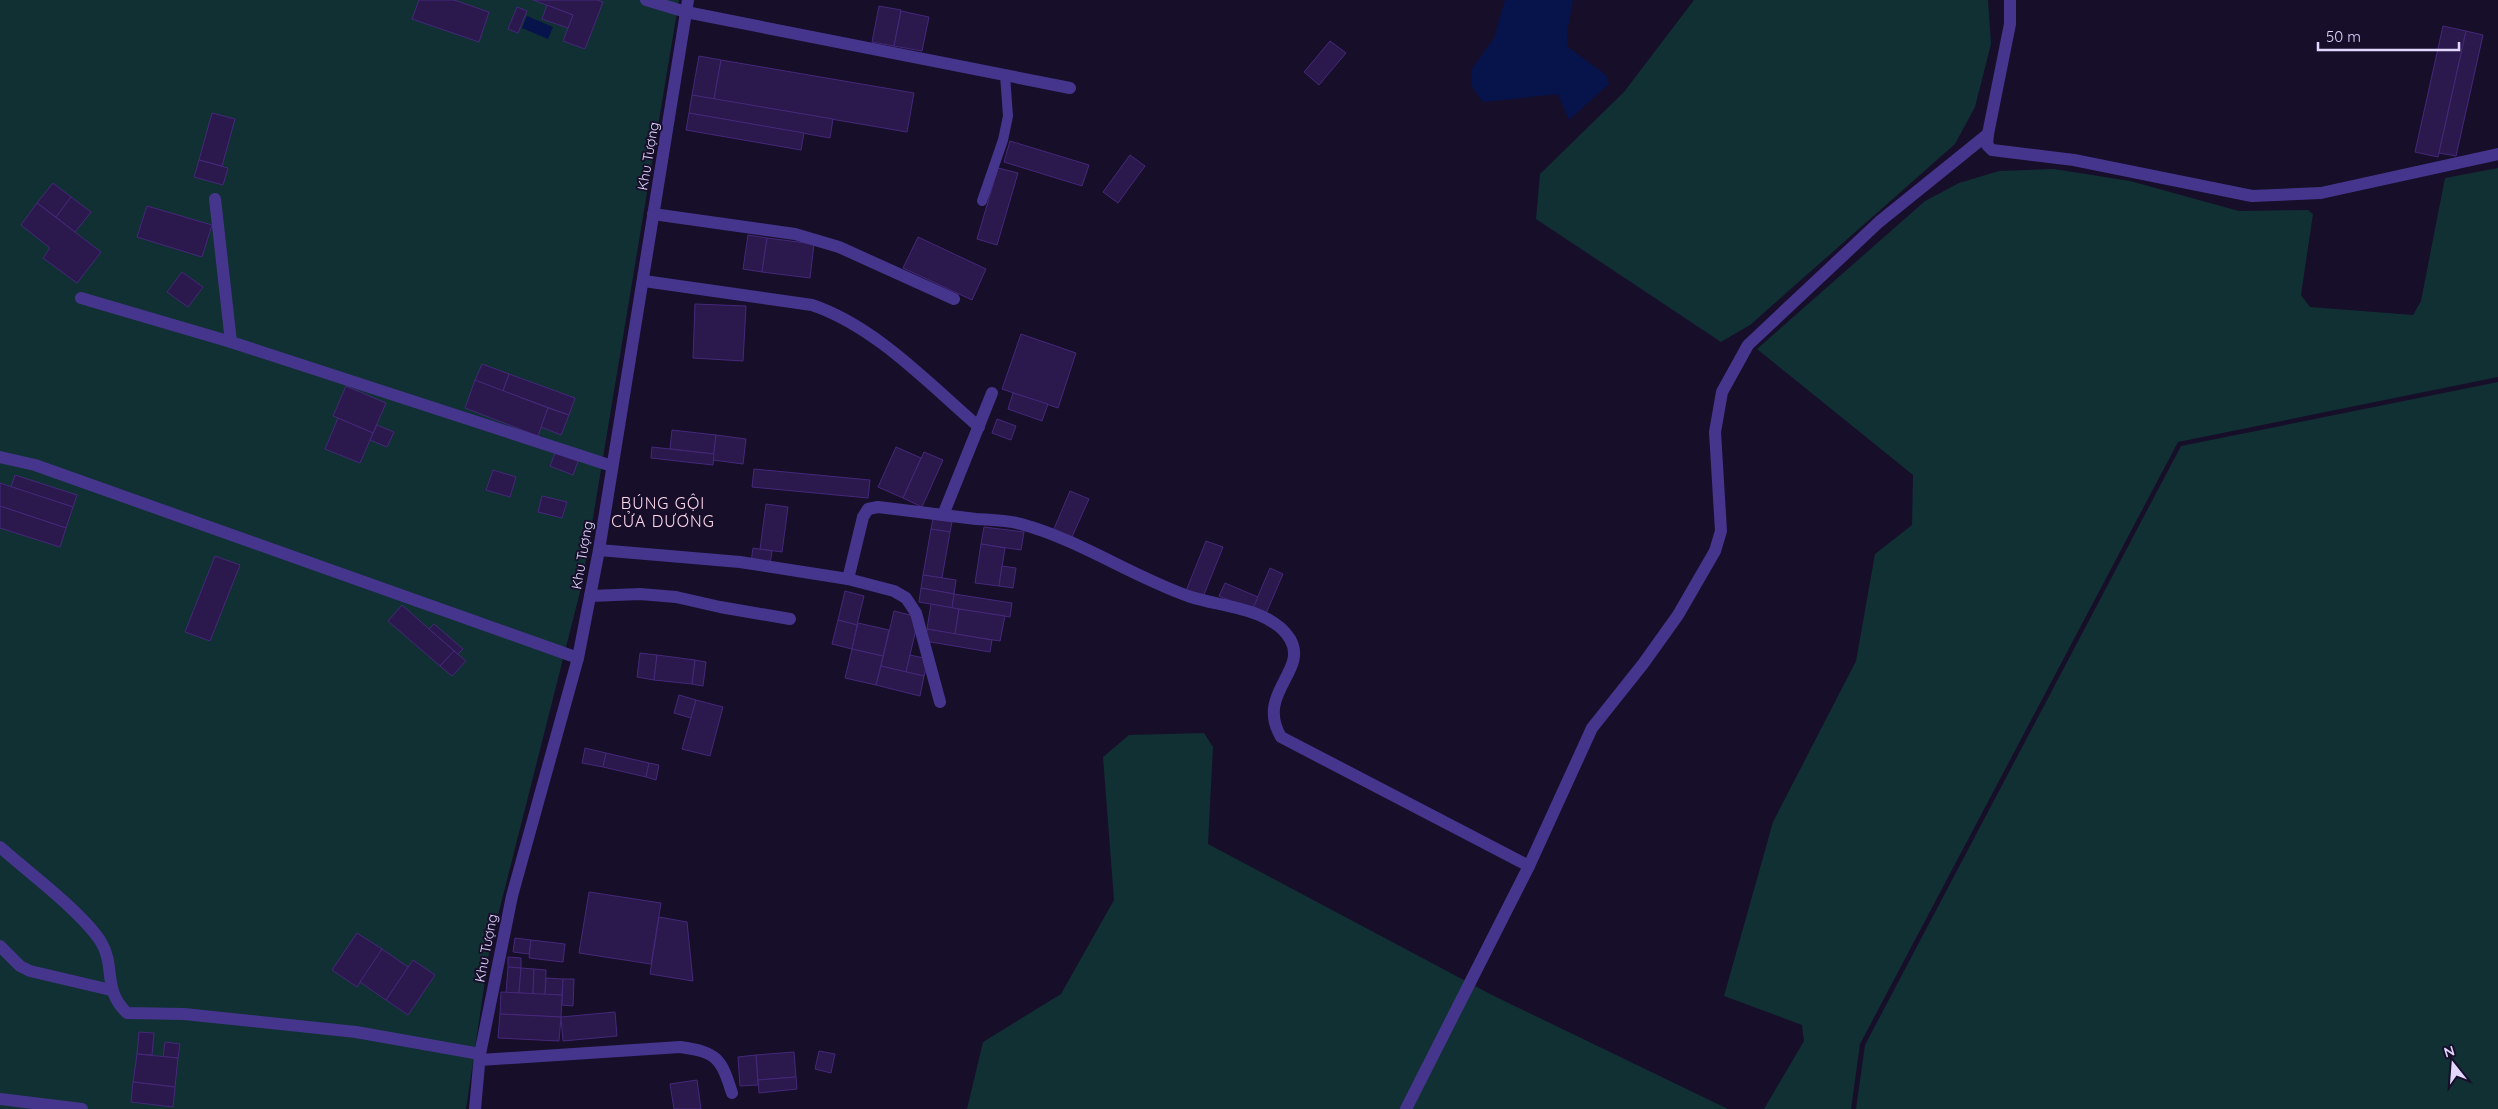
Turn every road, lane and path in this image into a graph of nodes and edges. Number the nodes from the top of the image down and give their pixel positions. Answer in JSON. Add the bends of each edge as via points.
{"nodes":[{"id":1,"x":646,"y":0,"type":"edge"},
{"id":2,"x":2010,"y":0,"type":"edge"},
{"id":3,"x":687,"y":6,"type":"edge"},
{"id":4,"x":1005,"y":75,"type":"junction"},
{"id":5,"x":1070,"y":88,"type":"dead end"},
{"id":6,"x":1988,"y":134,"type":"junction"},
{"id":7,"x":2498,"y":154,"type":"edge"},
{"id":8,"x":215,"y":199,"type":"dead end"},
{"id":9,"x":982,"y":201,"type":"dead end"},
{"id":10,"x":653,"y":214,"type":"junction"},
{"id":11,"x":644,"y":281,"type":"junction"},
{"id":12,"x":81,"y":298,"type":"dead end"},
{"id":13,"x":954,"y":299,"type":"dead end"},
{"id":14,"x":231,"y":342,"type":"junction"},
{"id":15,"x":992,"y":393,"type":"dead end"},
{"id":16,"x":979,"y":427,"type":"junction"},
{"id":17,"x":0,"y":457,"type":"edge"},
{"id":18,"x":612,"y":466,"type":"junction"},
{"id":19,"x":943,"y":515,"type":"junction"},
{"id":20,"x":599,"y":550,"type":"junction"},
{"id":21,"x":848,"y":579,"type":"junction"},
{"id":22,"x":590,"y":596,"type":"junction"},
{"id":23,"x":790,"y":619,"type":"dead end"},
{"id":24,"x":578,"y":658,"type":"junction"},
{"id":25,"x":940,"y":702,"type":"dead end"},
{"id":26,"x":0,"y":847,"type":"edge"},
{"id":27,"x":1529,"y":866,"type":"junction"},
{"id":28,"x":0,"y":946,"type":"edge"},
{"id":29,"x":111,"y":990,"type":"junction"},
{"id":30,"x":480,"y":1056,"type":"junction"},
{"id":31,"x":732,"y":1093,"type":"dead end"},
{"id":32,"x":0,"y":1099,"type":"edge"},
{"id":33,"x":82,"y":1109,"type":"edge"},
{"id":34,"x":475,"y":1109,"type":"edge"},
{"id":35,"x":1406,"y":1109,"type":"edge"}],
"edges":[{"from":1,"to":3,"type":"street"},
{"from":2,"to":6,"type":"street","via":[[2010,24]]},
{"from":3,"to":4,"type":"street"},
{"from":3,"to":10,"type":"street","name":"Khu Tượng"},
{"from":4,"to":5,"type":"street"},
{"from":4,"to":9,"type":"lane","via":[[1008,116]]},
{"from":6,"to":7,"type":"street","via":[[1987,145],[1992,150],[2074,160],[2252,196],[2321,193]]},
{"from":6,"to":27,"type":"street","via":[[1879,222],[1748,345],[1722,392],[1715,432],[1721,531],[1715,551],[1678,615],[1592,728]]},
{"from":8,"to":14,"type":"street"},
{"from":10,"to":11,"type":"street","name":"Khu Tượng"},
{"from":10,"to":13,"type":"street","via":[[804,237],[840,247]]},
{"from":11,"to":16,"type":"street","via":[[812,305],[834,312],[904,362]]},
{"from":11,"to":18,"type":"street","name":"Khu Tượng"},
{"from":12,"to":14,"type":"street"},
{"from":14,"to":18,"type":"street"},
{"from":15,"to":16,"type":"street"},
{"from":16,"to":19,"type":"street"},
{"from":17,"to":24,"type":"street","via":[[35,465]]},
{"from":18,"to":20,"type":"street","name":"Khu Tượng"},
{"from":19,"to":21,"type":"street","via":[[878,507],[868,509],[862,517]]},
{"from":19,"to":27,"type":"street","via":[[1020,524],[1191,596],[1272,622],[1291,640],[1295,657],[1273,708],[1281,737]]},
{"from":20,"to":21,"type":"street","via":[[740,562]]},
{"from":20,"to":22,"type":"street","name":"Khu Tượng"},
{"from":21,"to":25,"type":"street","via":[[894,591],[906,598],[916,613]]},
{"from":22,"to":23,"type":"street","via":[[640,594],[676,597]]},
{"from":22,"to":24,"type":"street","name":"Khu Tượng"},
{"from":24,"to":30,"type":"street","name":"Khu Tượng","via":[[512,896]]},
{"from":26,"to":29,"type":"street","via":[[96,935],[107,958]]},
{"from":27,"to":35,"type":"street"},
{"from":28,"to":29,"type":"street","via":[[20,966],[30,971]]},
{"from":29,"to":30,"type":"street","via":[[117,1004],[127,1013],[184,1014],[356,1032]]},
{"from":30,"to":31,"type":"street","via":[[680,1048],[702,1050],[713,1055],[724,1067]]},
{"from":30,"to":34,"type":"street","name":"Khu Tượng"},
{"from":32,"to":33,"type":"street"}]}
